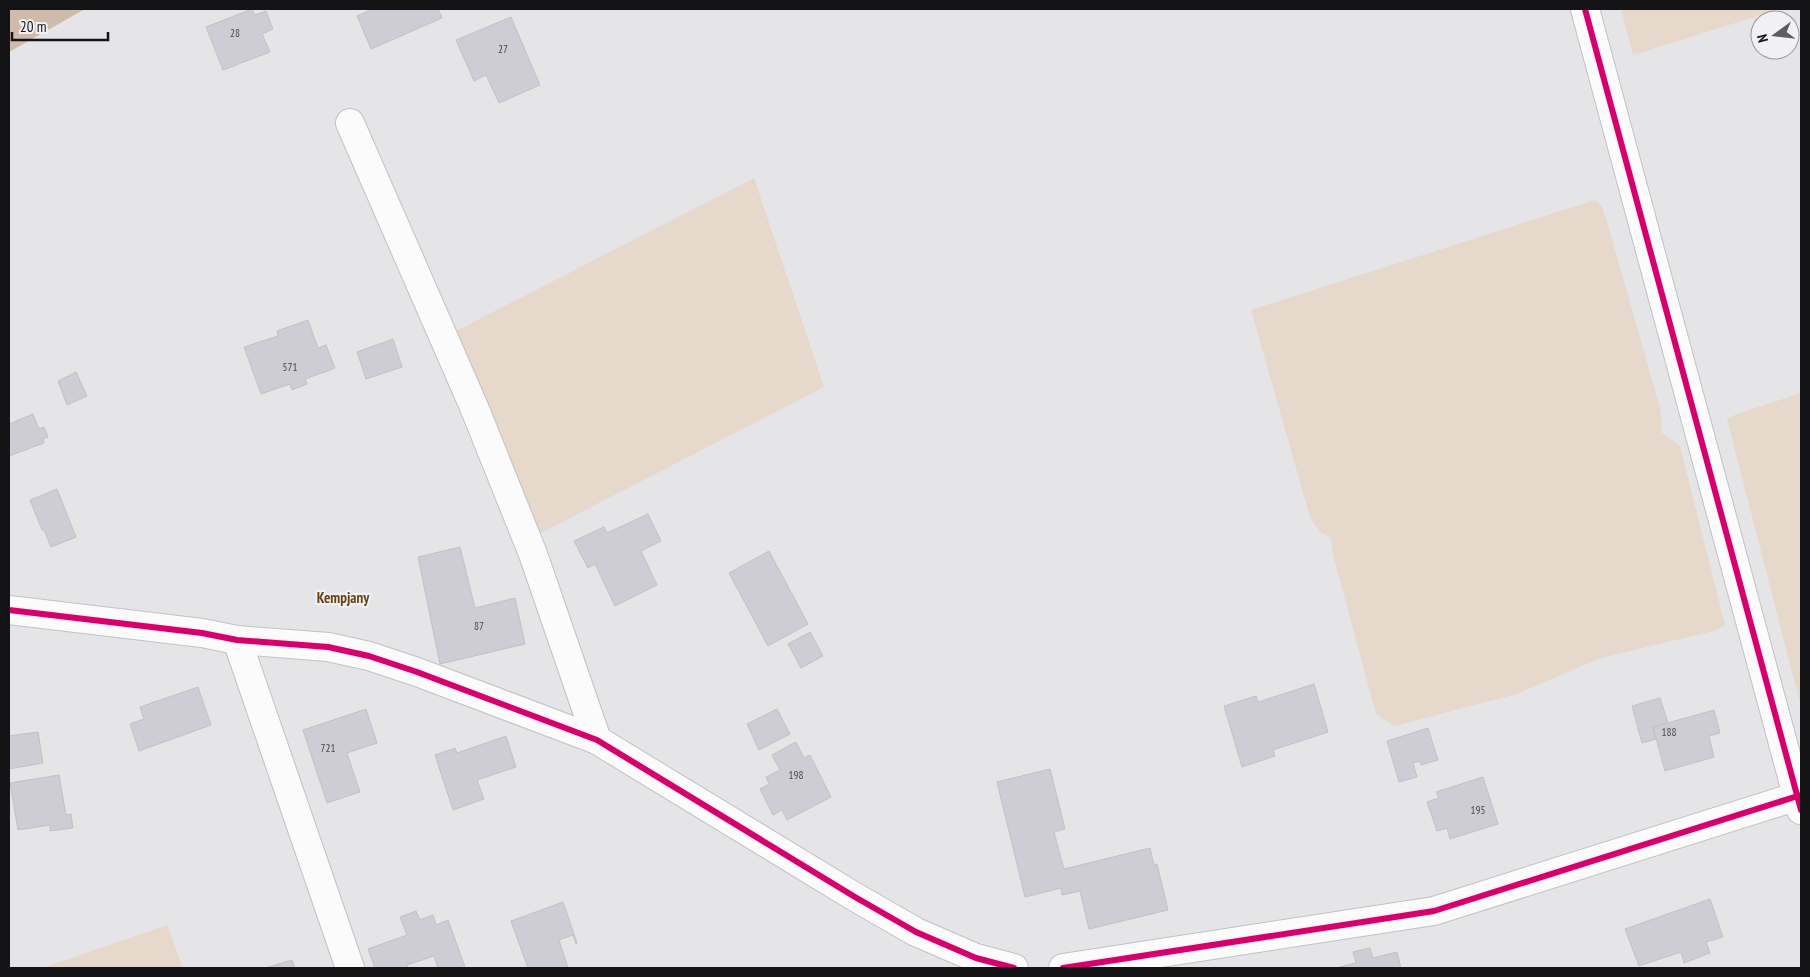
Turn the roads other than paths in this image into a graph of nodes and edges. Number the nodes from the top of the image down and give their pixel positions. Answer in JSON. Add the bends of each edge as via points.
{"nodes":[{"id":1,"x":1585,"y":9,"type":"edge"},
{"id":2,"x":350,"y":123,"type":"dead end"},
{"id":3,"x":9,"y":610,"type":"edge"},
{"id":4,"x":237,"y":640,"type":"junction"},
{"id":5,"x":596,"y":740,"type":"junction"},
{"id":6,"x":1800,"y":800,"type":"edge"},
{"id":7,"x":350,"y":968,"type":"edge"},
{"id":8,"x":1014,"y":968,"type":"edge"},
{"id":9,"x":1063,"y":968,"type":"edge"}],
"edges":[{"from":1,"to":6,"type":"street"},
{"from":2,"to":5,"type":"street","via":[[474,407],[533,554]]},
{"from":3,"to":4,"type":"street"},
{"from":4,"to":5,"type":"street","via":[[328,647],[369,656]]},
{"from":4,"to":7,"type":"street"},
{"from":5,"to":8,"type":"street","via":[[916,932],[976,958]]},
{"from":6,"to":9,"type":"street","via":[[1434,911]]}]}
